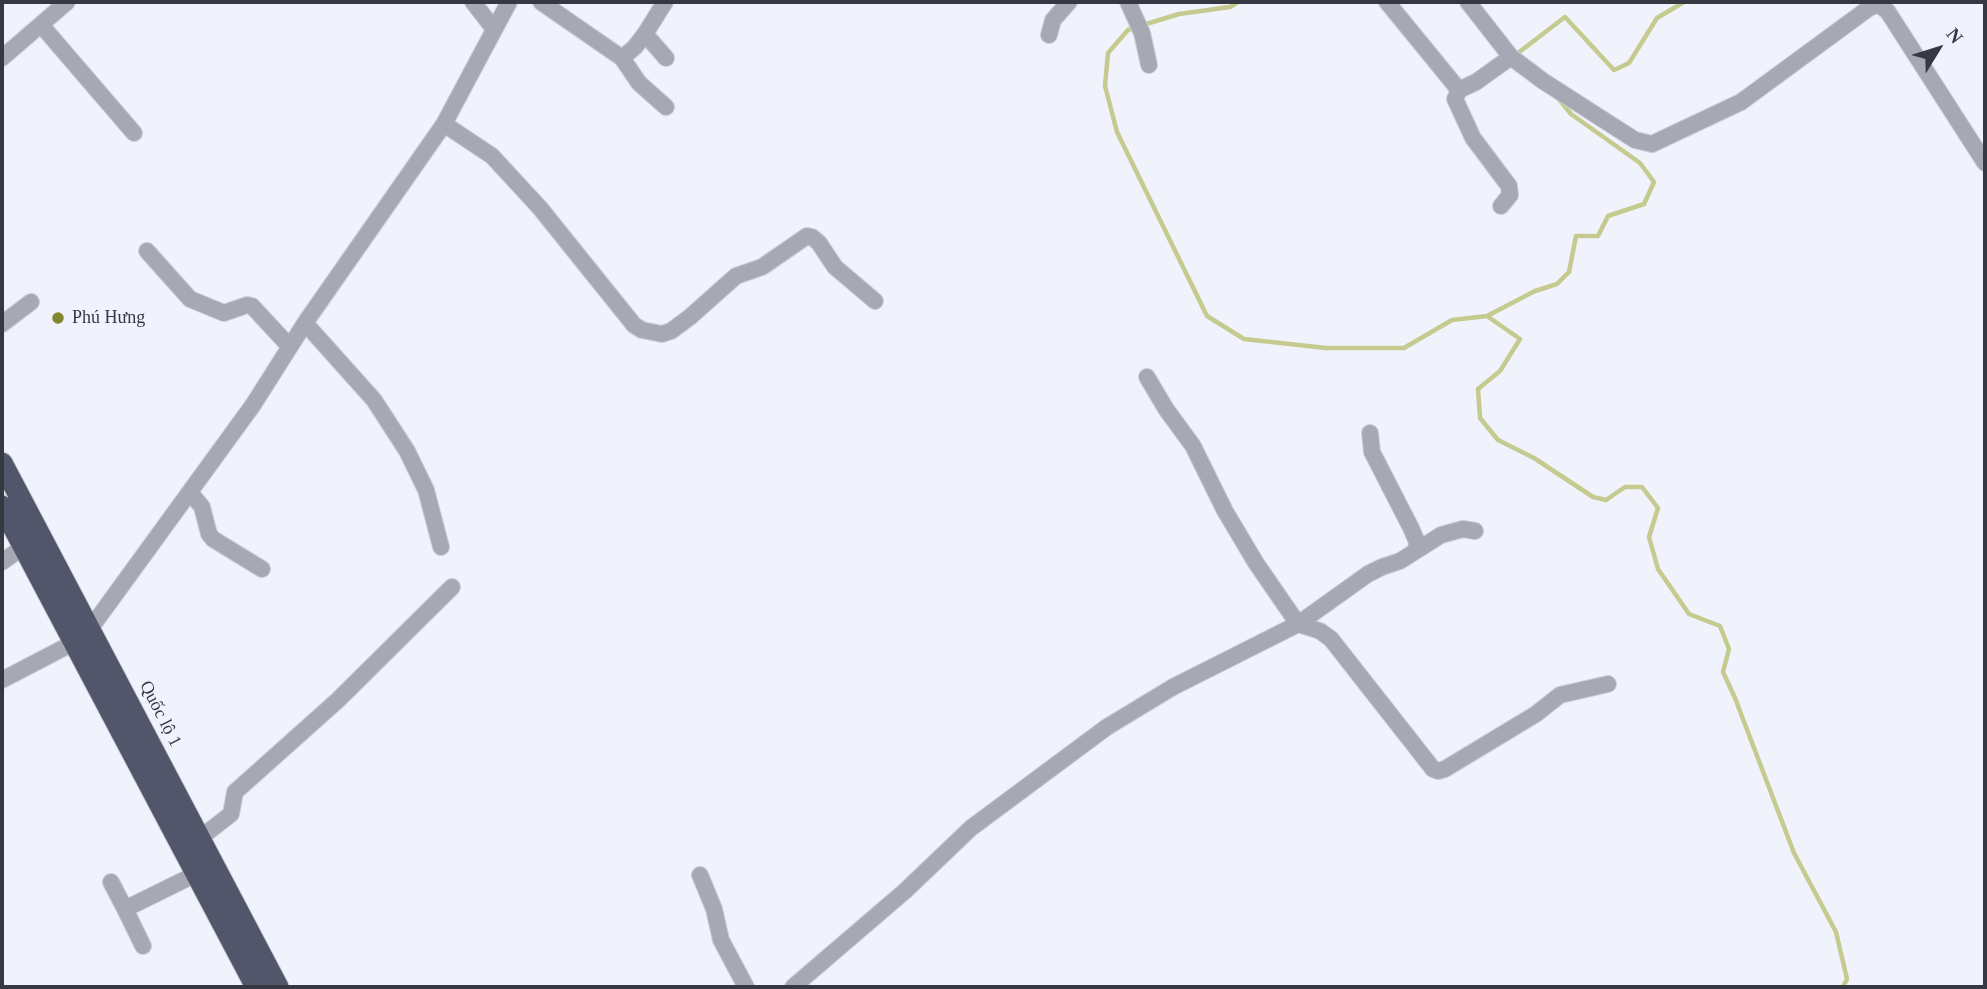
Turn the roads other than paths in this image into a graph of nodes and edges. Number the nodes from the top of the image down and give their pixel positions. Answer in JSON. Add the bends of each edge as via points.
{"nodes":[{"id":1,"x":67,"y":2,"type":"edge"},
{"id":2,"x":473,"y":2,"type":"edge"},
{"id":3,"x":509,"y":2,"type":"edge"},
{"id":4,"x":541,"y":2,"type":"edge"},
{"id":5,"x":664,"y":2,"type":"edge"},
{"id":6,"x":1069,"y":2,"type":"edge"},
{"id":7,"x":1128,"y":2,"type":"edge"},
{"id":8,"x":1387,"y":2,"type":"edge"},
{"id":9,"x":1468,"y":2,"type":"edge"},
{"id":10,"x":41,"y":26,"type":"junction"},
{"id":11,"x":494,"y":29,"type":"junction"},
{"id":12,"x":645,"y":34,"type":"junction"},
{"id":13,"x":1049,"y":35,"type":"dead end"},
{"id":14,"x":1511,"y":57,"type":"junction"},
{"id":15,"x":2,"y":58,"type":"edge"},
{"id":16,"x":622,"y":58,"type":"junction"},
{"id":17,"x":666,"y":58,"type":"dead end"},
{"id":18,"x":1149,"y":65,"type":"dead end"},
{"id":19,"x":1459,"y":90,"type":"junction"},
{"id":20,"x":666,"y":107,"type":"dead end"},
{"id":21,"x":444,"y":124,"type":"junction"},
{"id":22,"x":134,"y":133,"type":"dead end"},
{"id":23,"x":1985,"y":163,"type":"edge"},
{"id":24,"x":1501,"y":206,"type":"dead end"},
{"id":25,"x":147,"y":251,"type":"dead end"},
{"id":26,"x":875,"y":301,"type":"dead end"},
{"id":27,"x":31,"y":302,"type":"dead end"},
{"id":28,"x":305,"y":323,"type":"junction"},
{"id":29,"x":2,"y":324,"type":"edge"},
{"id":30,"x":290,"y":347,"type":"junction"},
{"id":31,"x":1147,"y":377,"type":"dead end"},
{"id":32,"x":1370,"y":433,"type":"dead end"},
{"id":33,"x":2,"y":463,"type":"edge"},
{"id":34,"x":190,"y":492,"type":"junction"},
{"id":35,"x":2,"y":506,"type":"edge"},
{"id":36,"x":1475,"y":531,"type":"dead end"},
{"id":37,"x":23,"y":547,"type":"junction"},
{"id":38,"x":442,"y":547,"type":"dead end"},
{"id":39,"x":1416,"y":550,"type":"junction"},
{"id":40,"x":2,"y":562,"type":"edge"},
{"id":41,"x":262,"y":569,"type":"dead end"},
{"id":42,"x":452,"y":587,"type":"dead end"},
{"id":43,"x":1298,"y":624,"type":"junction"},
{"id":44,"x":83,"y":636,"type":"junction"},
{"id":45,"x":2,"y":680,"type":"edge"},
{"id":46,"x":1608,"y":684,"type":"dead end"},
{"id":47,"x":199,"y":839,"type":"junction"},
{"id":48,"x":196,"y":874,"type":"junction"},
{"id":49,"x":700,"y":875,"type":"dead end"},
{"id":50,"x":111,"y":882,"type":"dead end"},
{"id":51,"x":125,"y":909,"type":"junction"},
{"id":52,"x":143,"y":946,"type":"dead end"},
{"id":53,"x":256,"y":987,"type":"edge"},
{"id":54,"x":278,"y":987,"type":"edge"},
{"id":55,"x":746,"y":987,"type":"edge"},
{"id":56,"x":793,"y":987,"type":"edge"}],
"edges":[{"from":1,"to":10,"type":"street"},
{"from":2,"to":11,"type":"street"},
{"from":3,"to":11,"type":"street"},
{"from":4,"to":16,"type":"street"},
{"from":5,"to":12,"type":"street"},
{"from":6,"to":13,"type":"street","via":[[1053,20]]},
{"from":7,"to":18,"type":"street"},
{"from":8,"to":19,"type":"street"},
{"from":9,"to":14,"type":"street"},
{"from":10,"to":15,"type":"street"},
{"from":10,"to":22,"type":"street"},
{"from":11,"to":21,"type":"street"},
{"from":12,"to":16,"type":"street"},
{"from":12,"to":17,"type":"street"},
{"from":14,"to":19,"type":"street"},
{"from":14,"to":23,"type":"street","via":[[1635,140],[1652,144],[1741,102],[1879,4]]},
{"from":16,"to":20,"type":"street","via":[[639,83]]},
{"from":19,"to":24,"type":"street","via":[[1454,99],[1460,114],[1509,186],[1510,195]]},
{"from":21,"to":26,"type":"street","via":[[492,156],[642,330],[671,331],[736,276],[762,267],[807,236]]},
{"from":21,"to":28,"type":"street"},
{"from":25,"to":30,"type":"street","via":[[190,299],[224,313],[252,306]]},
{"from":27,"to":29,"type":"street"},
{"from":28,"to":30,"type":"street"},
{"from":28,"to":38,"type":"street","via":[[374,400],[407,451],[426,490]]},
{"from":30,"to":34,"type":"street"},
{"from":31,"to":43,"type":"street","via":[[1193,446],[1250,553]]},
{"from":32,"to":39,"type":"street","via":[[1372,452],[1411,528]]},
{"from":33,"to":44,"type":"highway","name":"Quốc lộ 1"},
{"from":34,"to":41,"type":"street","via":[[202,508],[213,539]]},
{"from":34,"to":44,"type":"street"},
{"from":35,"to":37,"type":"highway","name":"Quốc lộ 1"},
{"from":36,"to":39,"type":"street","via":[[1449,531]]},
{"from":37,"to":40,"type":"street"},
{"from":37,"to":44,"type":"highway","name":"Quốc lộ 1"},
{"from":39,"to":43,"type":"street","via":[[1368,575]]},
{"from":42,"to":47,"type":"street","via":[[338,701],[235,792],[231,814]]},
{"from":43,"to":46,"type":"street","via":[[1331,639],[1438,771],[1536,714],[1555,697]]},
{"from":43,"to":56,"type":"street","via":[[1173,687],[1107,727],[971,828]]},
{"from":44,"to":45,"type":"street"},
{"from":44,"to":47,"type":"highway","name":"Quốc lộ 1"},
{"from":44,"to":48,"type":"highway","name":"Quốc lộ 1"},
{"from":47,"to":54,"type":"highway","name":"Quốc lộ 1"},
{"from":48,"to":51,"type":"street"},
{"from":48,"to":53,"type":"highway","name":"Quốc lộ 1"},
{"from":49,"to":55,"type":"street","via":[[721,940]]},
{"from":50,"to":51,"type":"street"},
{"from":51,"to":52,"type":"street"}]}
